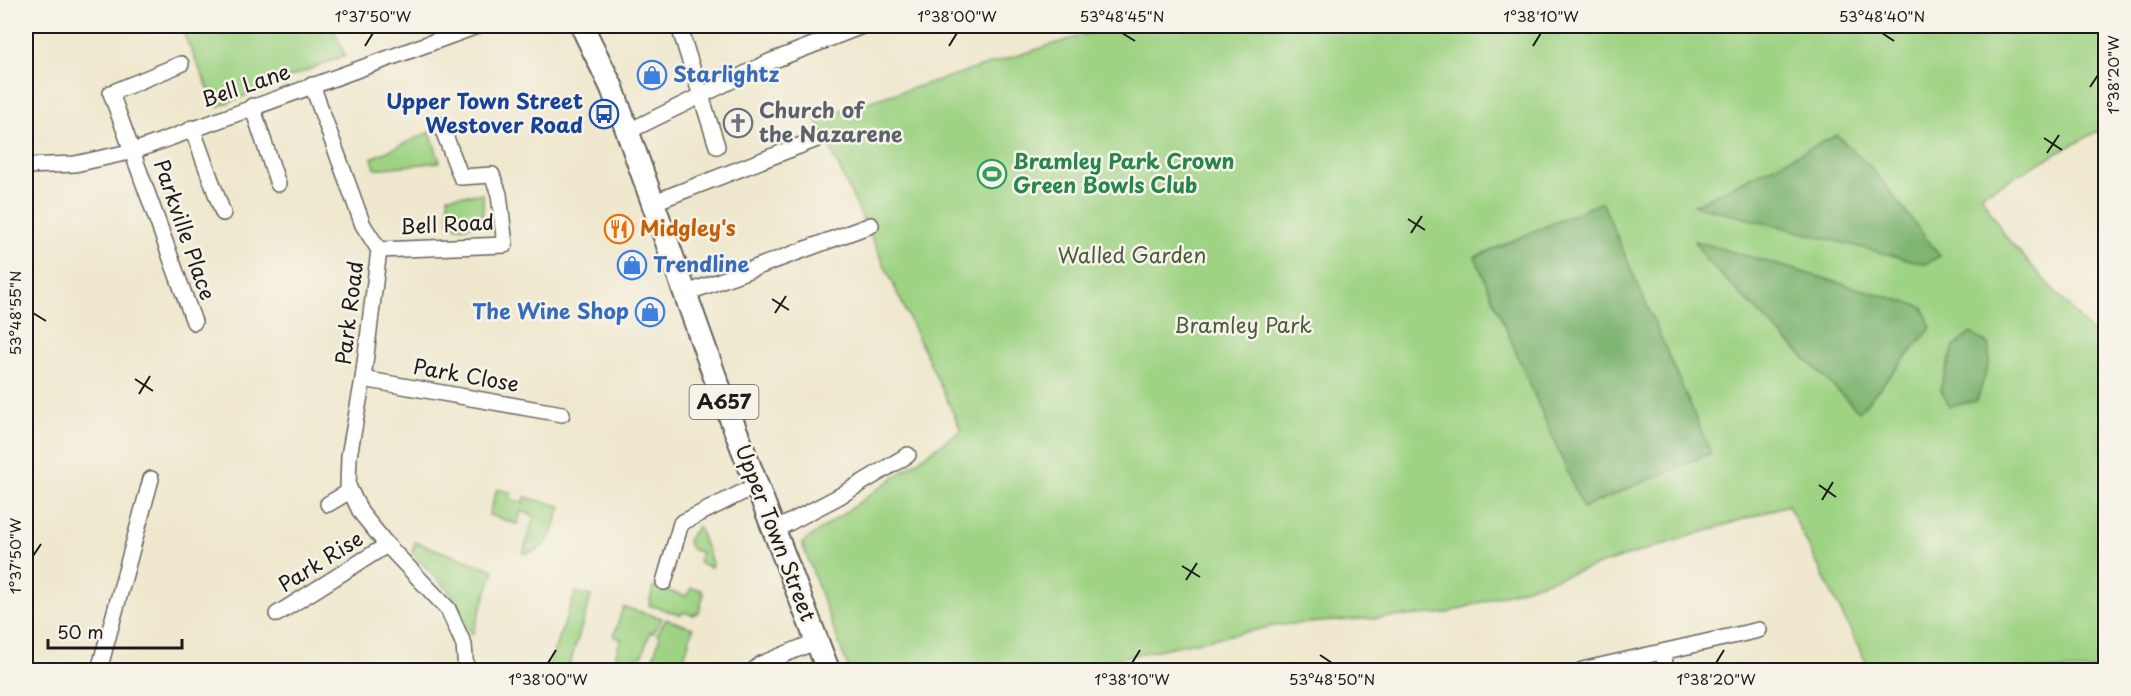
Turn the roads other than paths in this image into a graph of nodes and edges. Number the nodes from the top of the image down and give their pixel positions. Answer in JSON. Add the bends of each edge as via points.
{"nodes":[{"id":1,"x":477,"y":26,"type":"edge"},
{"id":2,"x":582,"y":26,"type":"edge"},
{"id":3,"x":862,"y":26,"type":"edge"},
{"id":4,"x":446,"y":31,"type":"edge"},
{"id":5,"x":681,"y":33,"type":"dead end"},
{"id":6,"x":181,"y":64,"type":"dead end"},
{"id":7,"x":312,"y":86,"type":"junction"},
{"id":8,"x":701,"y":95,"type":"junction"},
{"id":9,"x":252,"y":106,"type":"junction"},
{"id":10,"x":26,"y":119,"type":"edge"},
{"id":11,"x":441,"y":125,"type":"dead end"},
{"id":12,"x":192,"y":128,"type":"junction"},
{"id":13,"x":26,"y":132,"type":"edge"},
{"id":14,"x":627,"y":132,"type":"junction"},
{"id":15,"x":817,"y":139,"type":"dead end"},
{"id":16,"x":717,"y":146,"type":"dead end"},
{"id":17,"x":134,"y":151,"type":"junction"},
{"id":18,"x":26,"y":166,"type":"edge"},
{"id":19,"x":278,"y":184,"type":"dead end"},
{"id":20,"x":652,"y":203,"type":"junction"},
{"id":21,"x":223,"y":213,"type":"dead end"},
{"id":22,"x":871,"y":225,"type":"dead end"},
{"id":23,"x":379,"y":250,"type":"junction"},
{"id":24,"x":684,"y":294,"type":"junction"},
{"id":25,"x":194,"y":322,"type":"dead end"},
{"id":26,"x":363,"y":378,"type":"junction"},
{"id":27,"x":562,"y":414,"type":"dead end"},
{"id":28,"x":908,"y":455,"type":"dead end"},
{"id":29,"x":151,"y":480,"type":"dead end"},
{"id":30,"x":757,"y":486,"type":"junction"},
{"id":31,"x":350,"y":491,"type":"junction"},
{"id":32,"x":328,"y":504,"type":"dead end"},
{"id":33,"x":774,"y":530,"type":"junction"},
{"id":34,"x":387,"y":545,"type":"junction"},
{"id":35,"x":664,"y":582,"type":"dead end"},
{"id":36,"x":277,"y":614,"type":"dead end"},
{"id":37,"x":1759,"y":630,"type":"dead end"},
{"id":38,"x":817,"y":641,"type":"junction"},
{"id":39,"x":1663,"y":652,"type":"junction"},
{"id":40,"x":99,"y":670,"type":"edge"},
{"id":41,"x":466,"y":670,"type":"edge"},
{"id":42,"x":754,"y":670,"type":"edge"},
{"id":43,"x":828,"y":670,"type":"edge"},
{"id":44,"x":1582,"y":670,"type":"edge"},
{"id":45,"x":1666,"y":670,"type":"edge"}],
"edges":[{"from":1,"to":4,"type":"street","name":"Bell Lane"},
{"from":2,"to":14,"type":"main road","name":"Upper Town Street","number":"A657","via":[[612,88]]},
{"from":3,"to":8,"type":"street","via":[[769,62]]},
{"from":4,"to":7,"type":"street","name":"Bell Lane"},
{"from":5,"to":8,"type":"street"},
{"from":6,"to":17,"type":"street","name":"Parkville Place","via":[[111,93]]},
{"from":7,"to":9,"type":"street","name":"Bell Lane"},
{"from":7,"to":23,"type":"street","name":"Park Road","via":[[363,225]]},
{"from":8,"to":14,"type":"street"},
{"from":8,"to":16,"type":"street"},
{"from":9,"to":12,"type":"street","name":"Bell Lane"},
{"from":9,"to":19,"type":"street"},
{"from":10,"to":13,"type":"street"},
{"from":11,"to":23,"type":"street","name":"Bell Road","via":[[461,177],[492,176],[499,194],[505,246]]},
{"from":12,"to":17,"type":"street","name":"Bell Lane"},
{"from":12,"to":21,"type":"street"},
{"from":14,"to":20,"type":"main road","name":"Upper Town Street","number":"A657"},
{"from":15,"to":20,"type":"street"},
{"from":17,"to":18,"type":"street","name":"Bell Lane","via":[[75,164]]},
{"from":17,"to":25,"type":"street","name":"Parkville Place"},
{"from":20,"to":24,"type":"main road","name":"Upper Town Street","number":"A657"},
{"from":22,"to":24,"type":"street"},
{"from":23,"to":26,"type":"street","name":"Park Road"},
{"from":24,"to":30,"type":"main road","name":"Upper Town Street","number":"A657"},
{"from":26,"to":27,"type":"street","name":"Park Close"},
{"from":26,"to":31,"type":"street","name":"Park Road","via":[[349,456]]},
{"from":28,"to":33,"type":"street"},
{"from":29,"to":40,"type":"street"},
{"from":30,"to":33,"type":"main road","name":"Upper Town Street","number":"A657"},
{"from":30,"to":35,"type":"street","via":[[681,523]]},
{"from":31,"to":32,"type":"street"},
{"from":31,"to":34,"type":"street","name":"Park Road","via":[[361,513]]},
{"from":33,"to":38,"type":"main road","name":"Upper Town Street","number":"A657"},
{"from":34,"to":36,"type":"street","name":"Park Rise"},
{"from":34,"to":41,"type":"street","name":"Park Road","via":[[448,609],[464,645]]},
{"from":37,"to":39,"type":"street"},
{"from":38,"to":42,"type":"street"},
{"from":38,"to":43,"type":"main road","name":"Upper Town Street","number":"A657"},
{"from":39,"to":44,"type":"street"},
{"from":39,"to":45,"type":"street"}]}
